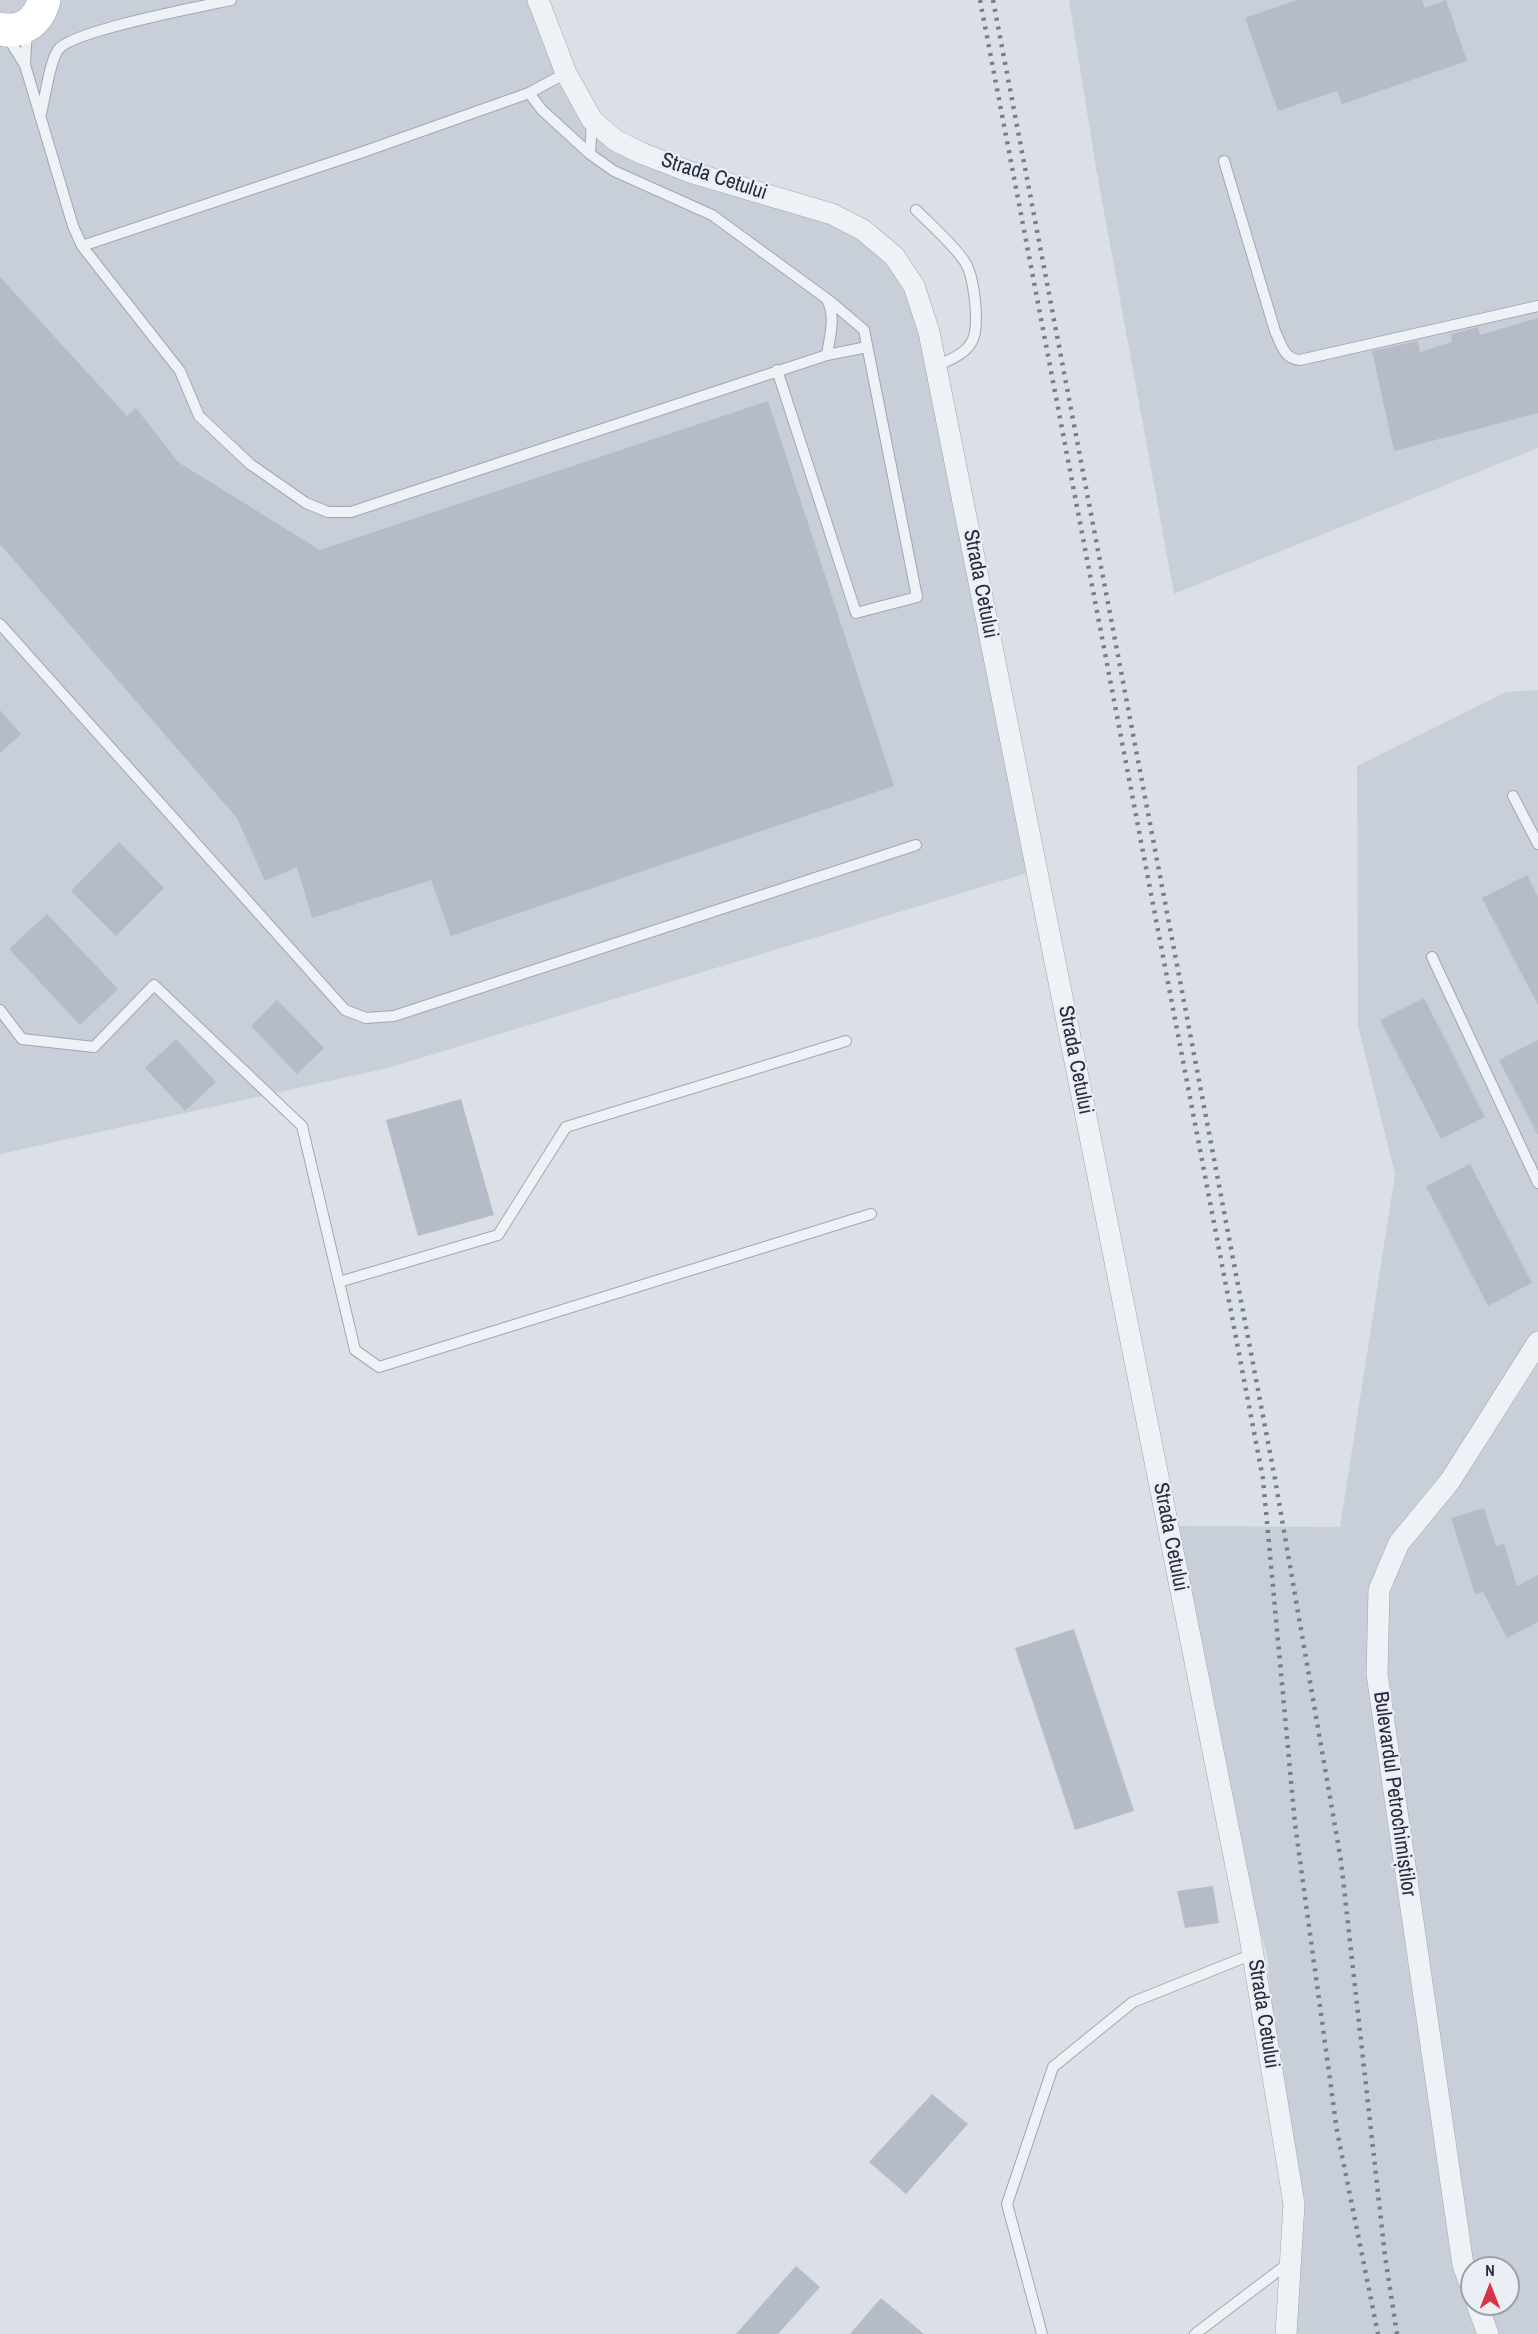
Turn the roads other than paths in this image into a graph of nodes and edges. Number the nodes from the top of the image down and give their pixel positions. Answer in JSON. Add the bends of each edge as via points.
{"nodes":[{"id":1,"x":231,"y":0,"type":"edge"},
{"id":2,"x":538,"y":0,"type":"edge"},
{"id":3,"x":28,"y":14,"type":"edge"},
{"id":4,"x":25,"y":65,"type":"junction"},
{"id":5,"x":566,"y":73,"type":"junction"},
{"id":6,"x":529,"y":93,"type":"junction"},
{"id":7,"x":40,"y":117,"type":"junction"},
{"id":8,"x":592,"y":120,"type":"junction"},
{"id":9,"x":590,"y":154,"type":"junction"},
{"id":10,"x":1224,"y":161,"type":"dead end"},
{"id":11,"x":916,"y":210,"type":"dead end"},
{"id":12,"x":82,"y":246,"type":"junction"},
{"id":13,"x":827,"y":298,"type":"junction"},
{"id":14,"x":1538,"y":306,"type":"edge"},
{"id":15,"x":867,"y":347,"type":"junction"},
{"id":16,"x":827,"y":355,"type":"junction"},
{"id":17,"x":936,"y":367,"type":"junction"},
{"id":18,"x":777,"y":370,"type":"junction"},
{"id":19,"x":0,"y":624,"type":"edge"},
{"id":20,"x":1513,"y":796,"type":"dead end"},
{"id":21,"x":1538,"y":844,"type":"edge"},
{"id":22,"x":916,"y":845,"type":"dead end"},
{"id":23,"x":1432,"y":957,"type":"dead end"},
{"id":24,"x":0,"y":1012,"type":"edge"},
{"id":25,"x":846,"y":1041,"type":"dead end"},
{"id":26,"x":1538,"y":1183,"type":"edge"},
{"id":27,"x":871,"y":1215,"type":"dead end"},
{"id":28,"x":339,"y":1282,"type":"junction"},
{"id":29,"x":1538,"y":1342,"type":"edge"},
{"id":30,"x":1253,"y":1954,"type":"junction"},
{"id":31,"x":1462,"y":2256,"type":"edge"},
{"id":32,"x":1290,"y":2262,"type":"junction"},
{"id":33,"x":1481,"y":2316,"type":"edge"},
{"id":34,"x":1042,"y":2334,"type":"edge"},
{"id":35,"x":1195,"y":2334,"type":"edge"},
{"id":36,"x":1286,"y":2334,"type":"edge"},
{"id":37,"x":1488,"y":2334,"type":"edge"}],
"edges":[{"from":1,"to":7,"type":"lane","via":[[124,23],[71,40],[58,48]]},
{"from":2,"to":5,"type":"street","name":"Strada Cetului"},
{"from":3,"to":4,"type":"lane"},
{"from":3,"to":4,"type":"lane"},
{"from":4,"to":7,"type":"lane"},
{"from":5,"to":6,"type":"lane"},
{"from":5,"to":8,"type":"street","name":"Strada Cetului"},
{"from":6,"to":9,"type":"lane"},
{"from":6,"to":12,"type":"lane"},
{"from":7,"to":12,"type":"lane"},
{"from":8,"to":9,"type":"lane"},
{"from":8,"to":17,"type":"street","name":"Strada Cetului","via":[[615,140],[641,153],[693,173],[832,214],[863,230],[894,256],[914,286]]},
{"from":9,"to":13,"type":"lane","via":[[614,171],[712,215]]},
{"from":10,"to":14,"type":"lane","via":[[1275,331],[1292,360]]},
{"from":11,"to":17,"type":"lane","via":[[967,264],[977,310],[978,322],[971,344]]},
{"from":12,"to":18,"type":"lane","via":[[180,371],[199,417],[267,477],[306,503],[328,512],[351,512]]},
{"from":13,"to":15,"type":"lane","via":[[864,330]]},
{"from":13,"to":16,"type":"lane","via":[[832,323]]},
{"from":15,"to":16,"type":"lane"},
{"from":15,"to":18,"type":"lane","via":[[917,597],[856,613]]},
{"from":16,"to":18,"type":"lane"},
{"from":17,"to":30,"type":"street","name":"Strada Cetului"},
{"from":19,"to":22,"type":"lane","via":[[345,1010],[366,1018],[394,1016]]},
{"from":20,"to":21,"type":"lane"},
{"from":23,"to":26,"type":"lane"},
{"from":24,"to":28,"type":"lane","via":[[22,1039],[94,1047],[154,985],[302,1126]]},
{"from":25,"to":28,"type":"lane","via":[[566,1127],[498,1235]]},
{"from":27,"to":28,"type":"lane","via":[[379,1367],[355,1350]]},
{"from":29,"to":31,"type":"street","name":"Bulevardul Petrochimiștilor","via":[[1450,1481],[1399,1543],[1379,1590],[1377,1674]]},
{"from":30,"to":32,"type":"street","name":"Strada Cetului","via":[[1294,2204]]},
{"from":30,"to":34,"type":"lane","via":[[1133,2002],[1053,2067],[1007,2204]]},
{"from":32,"to":35,"type":"lane"},
{"from":32,"to":36,"type":"street","name":"Strada Cetului"},
{"from":33,"to":37,"type":"street"}]}
